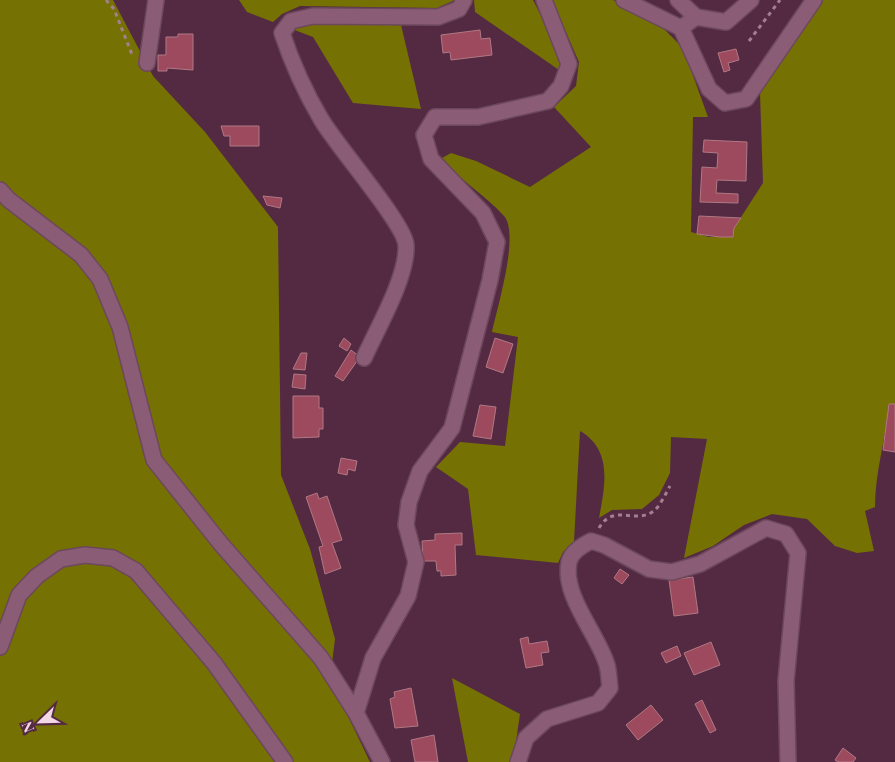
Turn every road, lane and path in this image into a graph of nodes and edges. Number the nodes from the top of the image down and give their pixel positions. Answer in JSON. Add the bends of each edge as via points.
{"nodes":[{"id":1,"x":106,"y":0,"type":"edge"},
{"id":2,"x":156,"y":0,"type":"edge"},
{"id":3,"x":464,"y":0,"type":"edge"},
{"id":4,"x":544,"y":0,"type":"edge"},
{"id":5,"x":624,"y":0,"type":"edge"},
{"id":6,"x":678,"y":0,"type":"edge"},
{"id":7,"x":751,"y":0,"type":"edge"},
{"id":8,"x":780,"y":0,"type":"edge"},
{"id":9,"x":814,"y":0,"type":"edge"},
{"id":10,"x":696,"y":17,"type":"junction"},
{"id":11,"x":681,"y":28,"type":"junction"},
{"id":12,"x":749,"y":41,"type":"dead end"},
{"id":13,"x":147,"y":63,"type":"joint"},
{"id":14,"x":0,"y":190,"type":"edge"},
{"id":15,"x":364,"y":358,"type":"dead end"},
{"id":16,"x":670,"y":486,"type":"dead end"},
{"id":17,"x":591,"y":541,"type":"junction"},
{"id":18,"x":0,"y":647,"type":"edge"},
{"id":19,"x":356,"y":714,"type":"junction"},
{"id":20,"x":285,"y":762,"type":"edge"},
{"id":21,"x":382,"y":762,"type":"edge"},
{"id":22,"x":518,"y":762,"type":"edge"},
{"id":23,"x":788,"y":762,"type":"edge"}],
"edges":[{"from":1,"to":13,"type":"path","via":[[114,10],[131,56]]},
{"from":2,"to":13,"type":"street"},
{"from":3,"to":15,"type":"street","via":[[459,9],[438,17],[314,16],[291,21],[282,33],[292,64],[322,121],[393,220],[406,244],[401,279]]},
{"from":4,"to":19,"type":"street","via":[[569,64],[561,86],[548,101],[478,117],[436,116],[424,135],[431,160],[484,213],[497,242],[452,428],[420,471],[409,502],[406,525],[416,562],[408,596],[372,658]]},
{"from":5,"to":11,"type":"street"},
{"from":6,"to":10,"type":"street"},
{"from":7,"to":10,"type":"street","via":[[726,22]]},
{"from":8,"to":12,"type":"path"},
{"from":9,"to":11,"type":"street","via":[[746,99],[725,103],[709,90]]},
{"from":10,"to":11,"type":"street"},
{"from":14,"to":19,"type":"street","via":[[81,255],[100,279],[120,327],[154,460],[221,544],[321,658]]},
{"from":16,"to":17,"type":"path","via":[[655,510],[638,517],[618,514],[604,519]]},
{"from":17,"to":22,"type":"street","via":[[580,547],[569,560],[569,580],[580,612],[607,665],[610,688],[598,703],[547,719],[526,738]]},
{"from":17,"to":23,"type":"street","via":[[649,569],[672,572],[700,564],[766,528],[786,534],[798,553],[786,681]]},
{"from":18,"to":20,"type":"street","via":[[19,595],[37,576],[61,559],[85,555],[113,558],[136,571],[214,663]]},
{"from":19,"to":21,"type":"street"}]}
